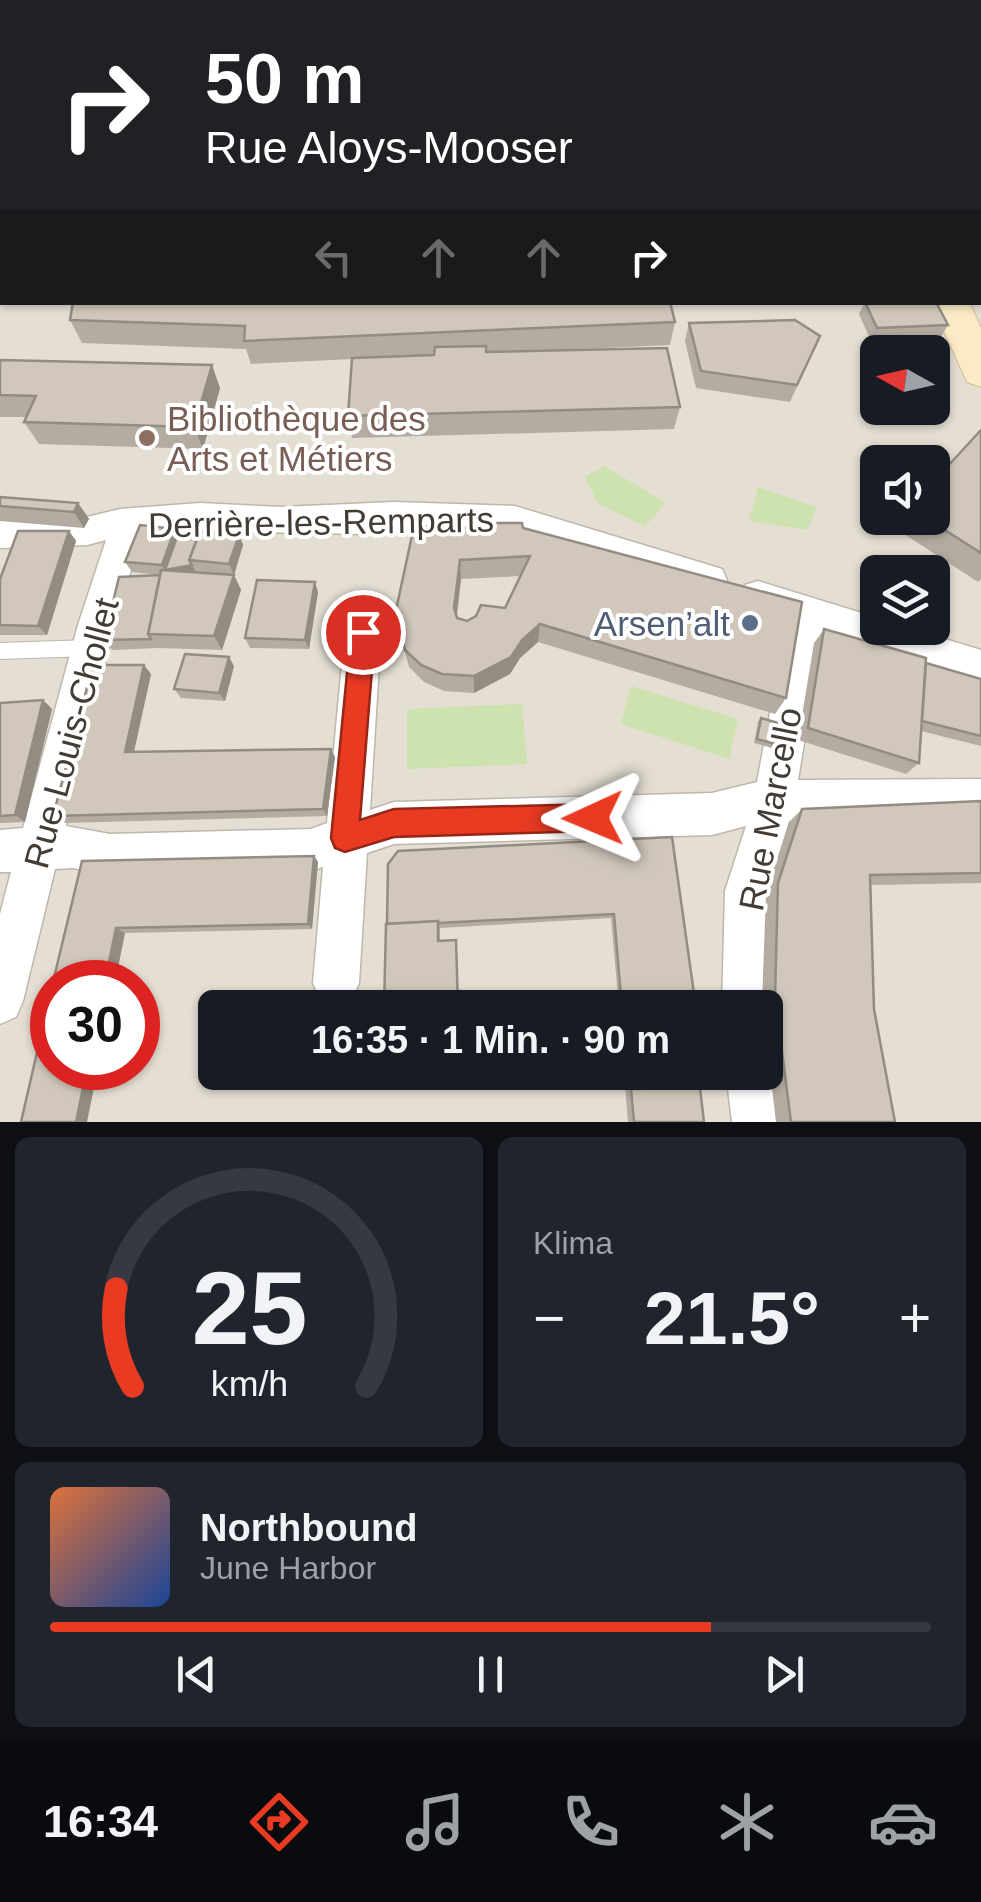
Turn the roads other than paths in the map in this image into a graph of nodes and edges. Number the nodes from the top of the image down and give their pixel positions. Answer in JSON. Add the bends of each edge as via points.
{"nodes":[{"id":1,"x":951,"y":305,"type":"edge"},
{"id":2,"x":981,"y":372,"type":"edge"},
{"id":3,"x":0,"y":502,"type":"edge"},
{"id":4,"x":125,"y":523,"type":"junction"},
{"id":5,"x":0,"y":534,"type":"edge"},
{"id":6,"x":807,"y":612,"type":"junction"},
{"id":7,"x":363,"y":632,"type":"dead end"},
{"id":8,"x":90,"y":648,"type":"junction"},
{"id":9,"x":0,"y":651,"type":"edge"},
{"id":10,"x":981,"y":667,"type":"edge"},
{"id":11,"x":981,"y":799,"type":"edge"},
{"id":12,"x":774,"y":801,"type":"junction"},
{"id":13,"x":345,"y":838,"type":"junction"},
{"id":14,"x":21,"y":849,"type":"edge"},
{"id":15,"x":336,"y":984,"type":"dead end"},
{"id":16,"x":745,"y":990,"type":"edge"},
{"id":17,"x":0,"y":1001,"type":"edge"},
{"id":18,"x":753,"y":1090,"type":"edge"},
{"id":19,"x":757,"y":1122,"type":"edge"}],
"edges":[{"from":1,"to":2,"type":"street"},
{"from":3,"to":4,"type":"street","name":"Derrière-les-Remparts","via":[[95,511]]},
{"from":4,"to":5,"type":"street","name":"Derrière-les-Remparts"},
{"from":4,"to":6,"type":"street","name":"Derrière-les-Remparts","via":[[217,517],[514,520]]},
{"from":4,"to":8,"type":"street","name":"Rue Louis-Chollet"},
{"from":6,"to":10,"type":"street","name":"Derrière-les-Remparts"},
{"from":6,"to":12,"type":"street","name":"Rue Marcello"},
{"from":7,"to":13,"type":"street"},
{"from":8,"to":9,"type":"lane"},
{"from":8,"to":14,"type":"street","name":"Rue Louis-Chollet"},
{"from":11,"to":12,"type":"street"},
{"from":12,"to":13,"type":"street","via":[[712,814],[394,823]]},
{"from":12,"to":16,"type":"street","name":"Rue Marcello","via":[[747,892]]},
{"from":13,"to":14,"type":"street","via":[[312,850],[110,856],[73,847]]},
{"from":13,"to":15,"type":"street"},
{"from":14,"to":17,"type":"street","name":"Rue Louis-Chollet"},
{"from":18,"to":19,"type":"street"}]}
